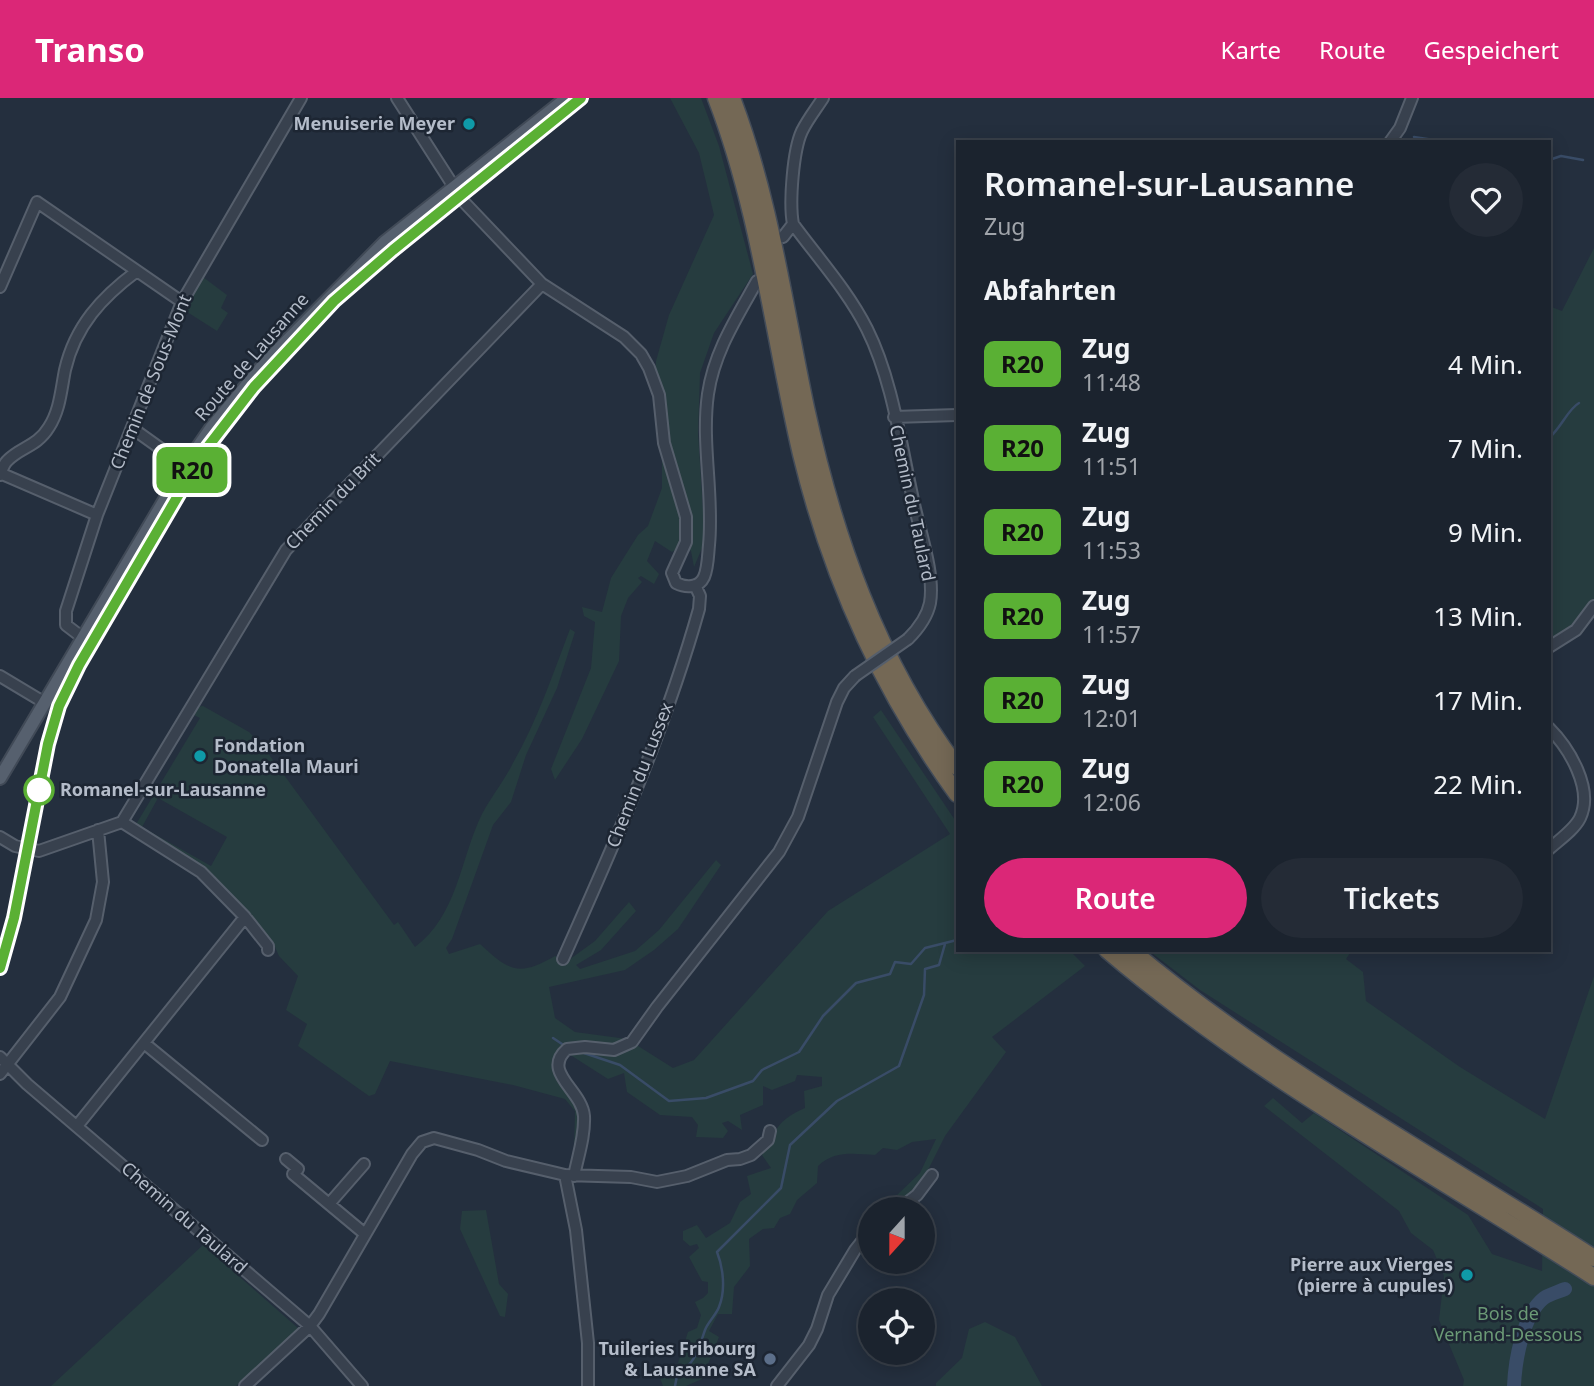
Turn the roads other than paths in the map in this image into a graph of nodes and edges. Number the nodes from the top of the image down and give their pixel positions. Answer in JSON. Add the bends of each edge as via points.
{"nodes":[{"id":1,"x":301,"y":98,"type":"edge"},
{"id":2,"x":397,"y":98,"type":"edge"},
{"id":3,"x":567,"y":98,"type":"edge"},
{"id":4,"x":716,"y":98,"type":"edge"},
{"id":5,"x":732,"y":98,"type":"edge"},
{"id":6,"x":823,"y":98,"type":"edge"},
{"id":7,"x":1412,"y":98,"type":"edge"},
{"id":8,"x":1391,"y":140,"type":"edge"},
{"id":9,"x":453,"y":187,"type":"junction"},
{"id":10,"x":793,"y":224,"type":"junction"},
{"id":11,"x":783,"y":237,"type":"dead end"},
{"id":12,"x":137,"y":271,"type":"junction"},
{"id":13,"x":757,"y":281,"type":"dead end"},
{"id":14,"x":542,"y":284,"type":"junction"},
{"id":15,"x":0,"y":287,"type":"edge"},
{"id":16,"x":181,"y":302,"type":"junction"},
{"id":17,"x":956,"y":415,"type":"edge"},
{"id":18,"x":894,"y":417,"type":"junction"},
{"id":19,"x":132,"y":428,"type":"junction"},
{"id":20,"x":185,"y":466,"type":"junction"},
{"id":21,"x":1,"y":474,"type":"edge"},
{"id":22,"x":97,"y":515,"type":"junction"},
{"id":23,"x":695,"y":585,"type":"junction"},
{"id":24,"x":1594,"y":606,"type":"edge"},
{"id":25,"x":83,"y":638,"type":"junction"},
{"id":26,"x":1551,"y":646,"type":"edge"},
{"id":27,"x":0,"y":676,"type":"edge"},
{"id":28,"x":45,"y":703,"type":"junction"},
{"id":29,"x":1551,"y":730,"type":"edge"},
{"id":30,"x":956,"y":766,"type":"edge"},
{"id":31,"x":0,"y":778,"type":"edge"},
{"id":32,"x":956,"y":793,"type":"edge"},
{"id":33,"x":122,"y":822,"type":"junction"},
{"id":34,"x":98,"y":830,"type":"junction"},
{"id":35,"x":0,"y":837,"type":"edge"},
{"id":36,"x":1551,"y":847,"type":"edge"},
{"id":37,"x":245,"y":917,"type":"junction"},
{"id":38,"x":268,"y":950,"type":"dead end"},
{"id":39,"x":1130,"y":956,"type":"edge"},
{"id":40,"x":563,"y":959,"type":"dead end"},
{"id":41,"x":144,"y":1044,"type":"junction"},
{"id":42,"x":2,"y":1065,"type":"edge"},
{"id":43,"x":77,"y":1126,"type":"junction"},
{"id":44,"x":770,"y":1131,"type":"dead end"},
{"id":45,"x":262,"y":1140,"type":"dead end"},
{"id":46,"x":286,"y":1158,"type":"dead end"},
{"id":47,"x":364,"y":1164,"type":"dead end"},
{"id":48,"x":569,"y":1175,"type":"junction"},
{"id":49,"x":932,"y":1175,"type":"dead end"},
{"id":50,"x":914,"y":1197,"type":"edge"},
{"id":51,"x":330,"y":1204,"type":"junction"},
{"id":52,"x":1536,"y":1230,"type":"junction"},
{"id":53,"x":365,"y":1234,"type":"junction"},
{"id":54,"x":858,"y":1246,"type":"edge"},
{"id":55,"x":1594,"y":1258,"type":"edge"},
{"id":56,"x":1594,"y":1277,"type":"edge"},
{"id":57,"x":310,"y":1326,"type":"junction"},
{"id":58,"x":245,"y":1386,"type":"edge"},
{"id":59,"x":362,"y":1386,"type":"edge"},
{"id":60,"x":588,"y":1386,"type":"edge"},
{"id":61,"x":777,"y":1386,"type":"edge"}],
"edges":[{"from":1,"to":16,"type":"street","name":"Chemin de Sous-Mont"},
{"from":2,"to":9,"type":"street"},
{"from":3,"to":9,"type":"main road","name":"Route de Lausanne"},
{"from":4,"to":32,"type":"highway","via":[[746,193],[802,455],[833,564],[887,685]]},
{"from":5,"to":30,"type":"highway","via":[[761,189],[814,441],[840,537],[890,659]]},
{"from":6,"to":10,"type":"street","via":[[801,132],[793,177]]},
{"from":7,"to":8,"type":"street"},
{"from":9,"to":14,"type":"street"},
{"from":9,"to":20,"type":"main road","name":"Route de Lausanne","via":[[385,242],[288,339],[212,427]]},
{"from":10,"to":11,"type":"street"},
{"from":10,"to":18,"type":"street","name":"Chemin du Taulard","via":[[867,329]]},
{"from":12,"to":15,"type":"street","via":[[37,202]]},
{"from":12,"to":16,"type":"street"},
{"from":12,"to":21,"type":"street","via":[[85,320],[72,345],[51,424],[34,445],[8,460]]},
{"from":13,"to":23,"type":"street","name":"Chemin du Lussex","via":[[720,351],[708,393],[710,537],[705,575]]},
{"from":14,"to":23,"type":"street","via":[[624,337],[649,368],[659,394],[664,443],[687,517],[686,542],[672,576],[676,583]]},
{"from":14,"to":33,"type":"street","name":"Chemin du Brit","via":[[286,550]]},
{"from":16,"to":19,"type":"street","name":"Chemin de Sous-Mont"},
{"from":17,"to":18,"type":"street"},
{"from":18,"to":48,"type":"street","name":"Chemin du Taulard","bridge":true,"via":[[926,557],[930,591],[926,616],[908,639],[844,688],[798,817],[779,852],[632,1042],[614,1050],[567,1049],[561,1055],[558,1068],[584,1117],[580,1148]]},
{"from":19,"to":20,"type":"street"},
{"from":19,"to":22,"type":"street","name":"Chemin de Sous-Mont"},
{"from":20,"to":25,"type":"main road","name":"Route de Lausanne"},
{"from":21,"to":22,"type":"street"},
{"from":22,"to":25,"type":"street","name":"Chemin de Sous-Mont","via":[[65,615],[67,627]]},
{"from":23,"to":40,"type":"street","name":"Chemin du Lussex","via":[[699,609],[653,748]]},
{"from":24,"to":26,"type":"street","via":[[1576,630]]},
{"from":25,"to":28,"type":"main road","name":"Route de Lausanne"},
{"from":27,"to":28,"type":"street"},
{"from":28,"to":31,"type":"main road","name":"Route de Lausanne"},
{"from":29,"to":36,"type":"street","via":[[1586,795],[1579,820]]},
{"from":33,"to":34,"type":"street"},
{"from":33,"to":37,"type":"street","via":[[201,872]]},
{"from":34,"to":35,"type":"street","via":[[31,851]]},
{"from":34,"to":42,"type":"street","via":[[103,882],[96,920],[60,997]]},
{"from":37,"to":38,"type":"street"},
{"from":37,"to":41,"type":"street"},
{"from":39,"to":52,"type":"highway","via":[[1173,1003],[1261,1066]]},
{"from":41,"to":43,"type":"street"},
{"from":41,"to":45,"type":"street"},
{"from":42,"to":43,"type":"street","name":"Chemin du Taulard"},
{"from":43,"to":57,"type":"street","name":"Chemin du Taulard"},
{"from":44,"to":48,"type":"street","via":[[768,1140],[751,1155],[687,1176],[657,1182]]},
{"from":46,"to":51,"type":"street","via":[[298,1168],[293,1174]]},
{"from":47,"to":51,"type":"street"},
{"from":48,"to":53,"type":"street","via":[[430,1139],[412,1154]]},
{"from":48,"to":60,"type":"street","via":[[588,1343]]},
{"from":49,"to":50,"type":"street"},
{"from":51,"to":53,"type":"street"},
{"from":52,"to":55,"type":"highway"},
{"from":52,"to":56,"type":"highway"},
{"from":53,"to":57,"type":"street"},
{"from":54,"to":61,"type":"street","via":[[828,1295],[809,1345]]},
{"from":57,"to":58,"type":"street"},
{"from":57,"to":59,"type":"street","name":"Chemin du Taulard"}]}
